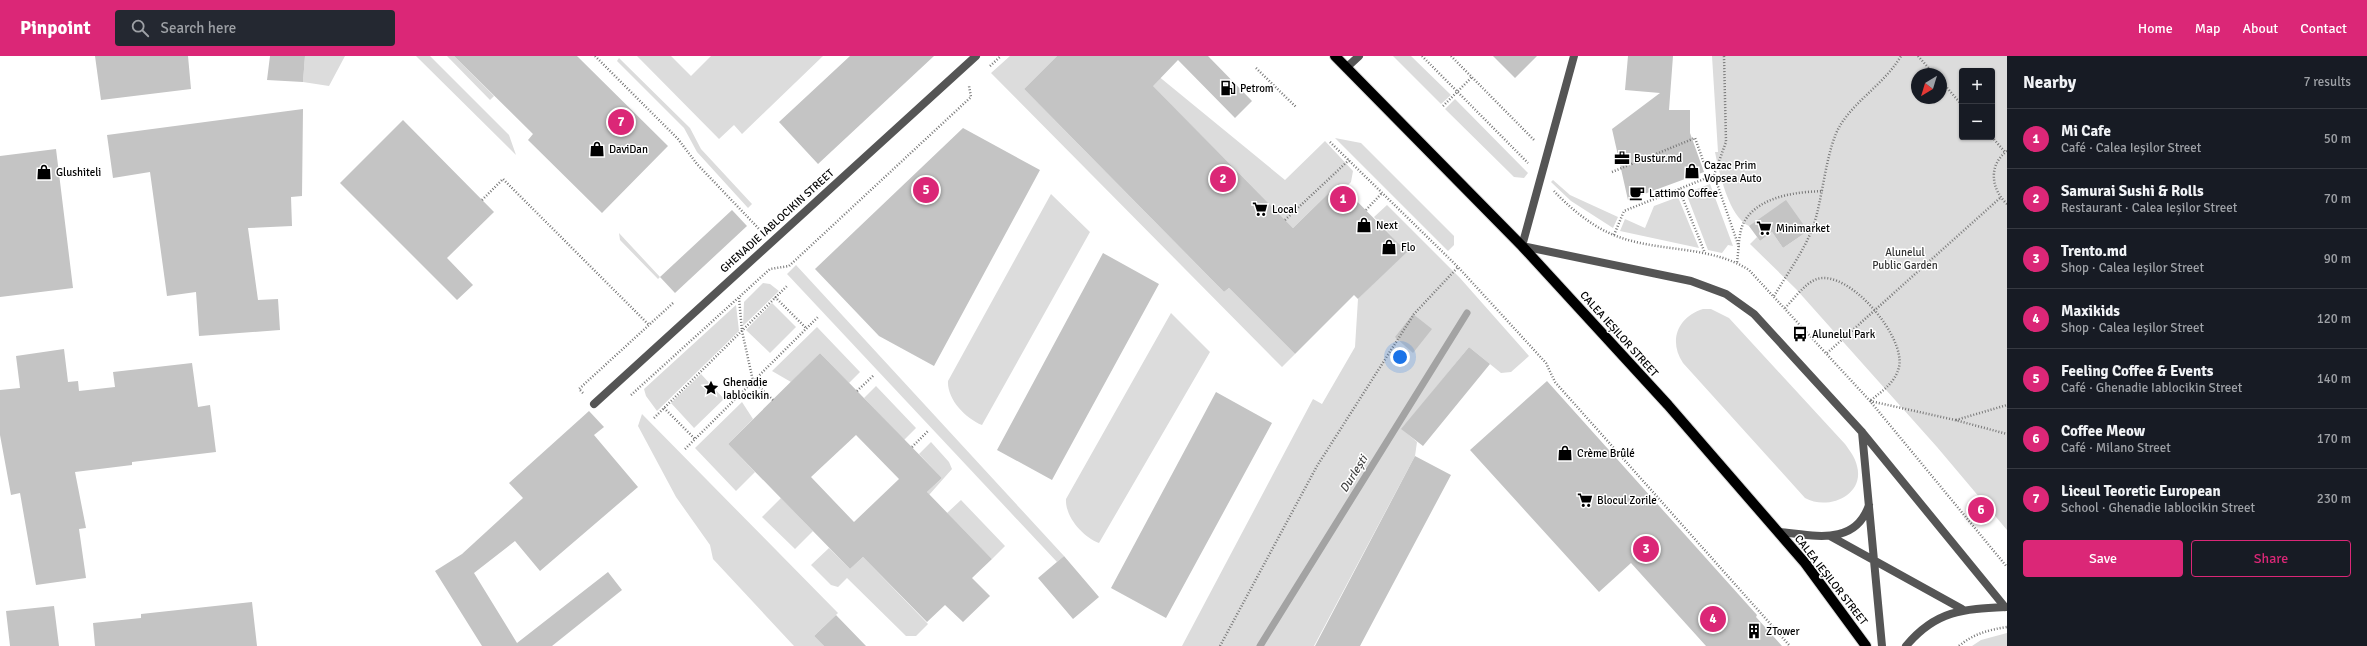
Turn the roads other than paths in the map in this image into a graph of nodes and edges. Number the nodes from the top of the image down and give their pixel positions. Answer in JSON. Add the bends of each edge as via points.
{"nodes":[{"id":1,"x":976,"y":56,"type":"edge"},
{"id":2,"x":1334,"y":56,"type":"edge"},
{"id":3,"x":1360,"y":56,"type":"edge"},
{"id":4,"x":1574,"y":56,"type":"edge"},
{"id":5,"x":1346,"y":68,"type":"junction"},
{"id":6,"x":1522,"y":246,"type":"junction"},
{"id":7,"x":594,"y":404,"type":"road end"},
{"id":8,"x":1862,"y":432,"type":"junction"},
{"id":9,"x":1870,"y":501,"type":"junction"},
{"id":10,"x":1779,"y":532,"type":"junction"},
{"id":11,"x":1830,"y":536,"type":"junction"},
{"id":12,"x":1874,"y":561,"type":"junction"},
{"id":13,"x":2006,"y":607,"type":"edge"},
{"id":14,"x":1962,"y":609,"type":"junction"},
{"id":15,"x":1866,"y":646,"type":"edge"},
{"id":16,"x":1882,"y":646,"type":"edge"},
{"id":17,"x":1906,"y":646,"type":"edge"}],
"edges":[{"from":1,"to":7,"type":"street","name":"GHENADIE IABLOCIKIN STREET"},
{"from":2,"to":5,"type":"main road","name":"CALEA IEȘILOR STREET"},
{"from":3,"to":5,"type":"street"},
{"from":4,"to":6,"type":"street"},
{"from":5,"to":6,"type":"main road","name":"CALEA IEȘILOR STREET"},
{"from":6,"to":8,"type":"street","via":[[1691,282],[1726,294],[1754,314]]},
{"from":6,"to":10,"type":"main road","name":"CALEA IEȘILOR STREET","via":[[1668,405]]},
{"from":8,"to":9,"type":"street"},
{"from":8,"to":13,"type":"street"},
{"from":9,"to":11,"type":"street","via":[[1860,524],[1853,529]]},
{"from":9,"to":12,"type":"street"},
{"from":10,"to":11,"type":"street"},
{"from":10,"to":15,"type":"main road","name":"CALEA IEȘILOR STREET"},
{"from":11,"to":12,"type":"street"},
{"from":12,"to":14,"type":"street"},
{"from":12,"to":16,"type":"street"},
{"from":13,"to":14,"type":"street"},
{"from":14,"to":17,"type":"street","via":[[1916,633]]}]}
